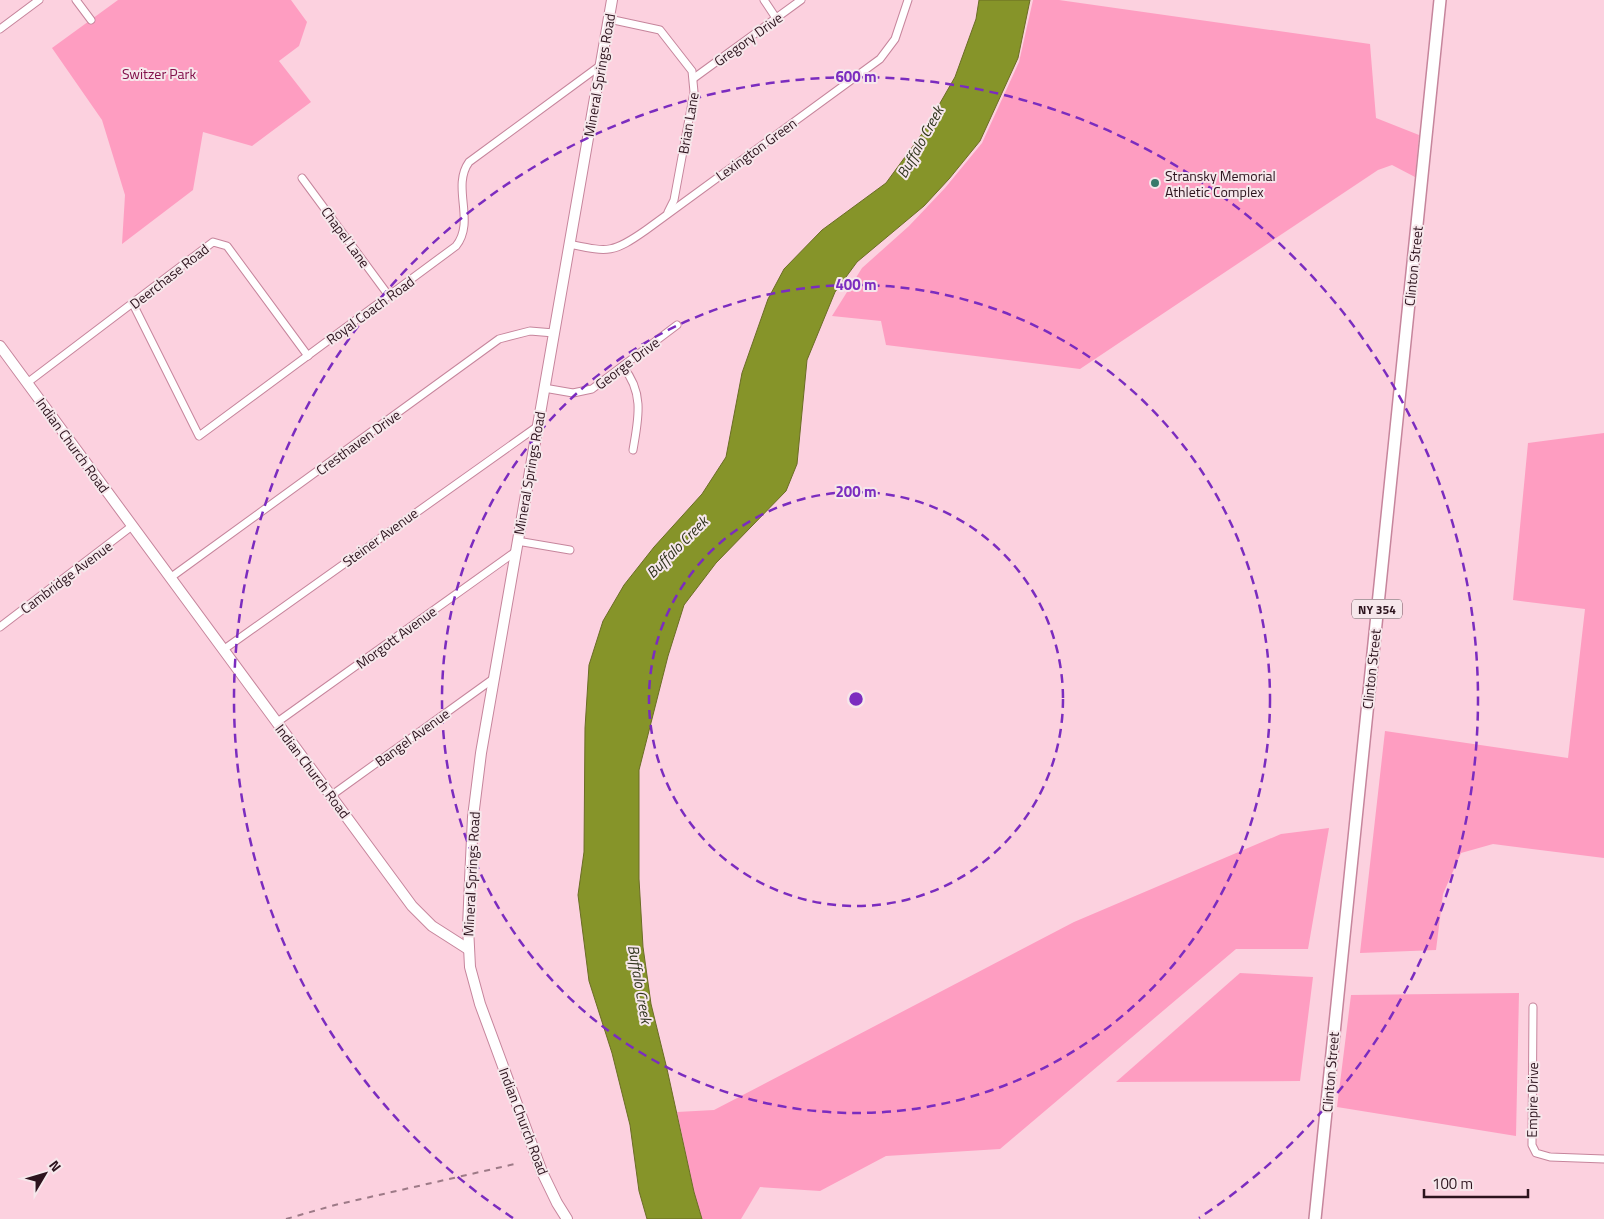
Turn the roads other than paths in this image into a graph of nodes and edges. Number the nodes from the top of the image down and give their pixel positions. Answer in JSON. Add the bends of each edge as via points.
{"nodes":[{"id":1,"x":39,"y":0,"type":"edge"},
{"id":2,"x":76,"y":0,"type":"edge"},
{"id":3,"x":612,"y":0,"type":"edge"},
{"id":4,"x":764,"y":0,"type":"edge"},
{"id":5,"x":801,"y":0,"type":"edge"},
{"id":6,"x":908,"y":0,"type":"edge"},
{"id":7,"x":1440,"y":0,"type":"edge"},
{"id":8,"x":776,"y":18,"type":"junction"},
{"id":9,"x":609,"y":19,"type":"junction"},
{"id":10,"x":91,"y":20,"type":"dead end"},
{"id":11,"x":0,"y":29,"type":"edge"},
{"id":12,"x":601,"y":65,"type":"junction"},
{"id":13,"x":694,"y":78,"type":"junction"},
{"id":14,"x":302,"y":178,"type":"dead end"},
{"id":15,"x":664,"y":216,"type":"junction"},
{"id":16,"x":569,"y":244,"type":"junction"},
{"id":17,"x":389,"y":296,"type":"junction"},
{"id":18,"x":133,"y":304,"type":"junction"},
{"id":19,"x":677,"y":325,"type":"dead end"},
{"id":20,"x":554,"y":333,"type":"junction"},
{"id":21,"x":0,"y":346,"type":"edge"},
{"id":22,"x":308,"y":356,"type":"junction"},
{"id":23,"x":624,"y":367,"type":"junction"},
{"id":24,"x":27,"y":383,"type":"junction"},
{"id":25,"x":544,"y":388,"type":"junction"},
{"id":26,"x":538,"y":426,"type":"junction"},
{"id":27,"x":633,"y":450,"type":"dead end"},
{"id":28,"x":132,"y":526,"type":"junction"},
{"id":29,"x":516,"y":547,"type":"junction"},
{"id":30,"x":570,"y":550,"type":"dead end"},
{"id":31,"x":170,"y":578,"type":"junction"},
{"id":32,"x":0,"y":627,"type":"edge"},
{"id":33,"x":223,"y":650,"type":"junction"},
{"id":34,"x":493,"y":679,"type":"junction"},
{"id":35,"x":276,"y":723,"type":"junction"},
{"id":36,"x":332,"y":796,"type":"junction"},
{"id":37,"x":468,"y":949,"type":"junction"},
{"id":38,"x":1533,"y":1007,"type":"dead end"},
{"id":39,"x":1604,"y":1159,"type":"edge"},
{"id":40,"x":567,"y":1219,"type":"edge"},
{"id":41,"x":1315,"y":1219,"type":"edge"}],
"edges":[{"from":1,"to":11,"type":"street"},
{"from":2,"to":10,"type":"street"},
{"from":3,"to":9,"type":"street","name":"Mineral Springs Road"},
{"from":4,"to":8,"type":"street"},
{"from":5,"to":8,"type":"street","name":"Gregory Drive"},
{"from":6,"to":15,"type":"street","name":"Lexington Green","via":[[895,39],[880,59]]},
{"from":7,"to":41,"type":"main road","name":"Clinton Street","number":"NY 354"},
{"from":8,"to":13,"type":"street","name":"Gregory Drive"},
{"from":9,"to":12,"type":"street","name":"Mineral Springs Road"},
{"from":9,"to":13,"type":"street","name":"Brian Lane","via":[[660,30],[688,64]]},
{"from":12,"to":16,"type":"street","name":"Mineral Springs Road"},
{"from":12,"to":17,"type":"street","name":"Royal Coach Road","via":[[469,162],[462,177],[464,233],[461,240]]},
{"from":13,"to":15,"type":"street","name":"Brian Lane","via":[[674,200]]},
{"from":14,"to":17,"type":"street","name":"Chapel Lane"},
{"from":15,"to":16,"type":"street","name":"Lexington Green","via":[[618,248],[603,251]]},
{"from":16,"to":20,"type":"street","name":"Mineral Springs Road"},
{"from":17,"to":22,"type":"street","name":"Royal Coach Road"},
{"from":18,"to":22,"type":"street","name":"Deerchase Road","via":[[209,243],[219,242],[227,246]]},
{"from":18,"to":22,"type":"street","name":"Royal Coach Road","via":[[199,436]]},
{"from":18,"to":24,"type":"street","name":"Deerchase Road"},
{"from":19,"to":23,"type":"street","name":"George Drive"},
{"from":20,"to":25,"type":"street","name":"Mineral Springs Road"},
{"from":20,"to":31,"type":"street","name":"Cresthaven Drive","via":[[530,331],[499,339]]},
{"from":21,"to":24,"type":"street","name":"Indian Church Road"},
{"from":23,"to":25,"type":"street","name":"George Drive","via":[[601,384],[583,392]]},
{"from":23,"to":27,"type":"street","via":[[635,383],[639,401]]},
{"from":24,"to":28,"type":"street","name":"Indian Church Road"},
{"from":25,"to":26,"type":"street","name":"Mineral Springs Road"},
{"from":26,"to":29,"type":"street","name":"Mineral Springs Road"},
{"from":26,"to":33,"type":"street","name":"Steiner Avenue"},
{"from":28,"to":31,"type":"street","name":"Indian Church Road"},
{"from":28,"to":32,"type":"street","name":"Cambridge Avenue"},
{"from":29,"to":30,"type":"street"},
{"from":29,"to":34,"type":"street","name":"Mineral Springs Road"},
{"from":29,"to":35,"type":"street","name":"Morgott Avenue"},
{"from":31,"to":33,"type":"street","name":"Indian Church Road"},
{"from":33,"to":35,"type":"street","name":"Indian Church Road"},
{"from":34,"to":36,"type":"street","name":"Bangel Avenue"},
{"from":34,"to":37,"type":"street","name":"Mineral Springs Road","via":[[476,787]]},
{"from":35,"to":36,"type":"street","name":"Indian Church Road"},
{"from":36,"to":37,"type":"street","name":"Indian Church Road","via":[[412,906],[432,926]]},
{"from":37,"to":40,"type":"street","name":"Indian Church Road","via":[[476,990],[489,1030],[542,1172]]},
{"from":38,"to":39,"type":"street","name":"Empire Drive","via":[[1532,1145],[1536,1153],[1550,1157]]}]}
